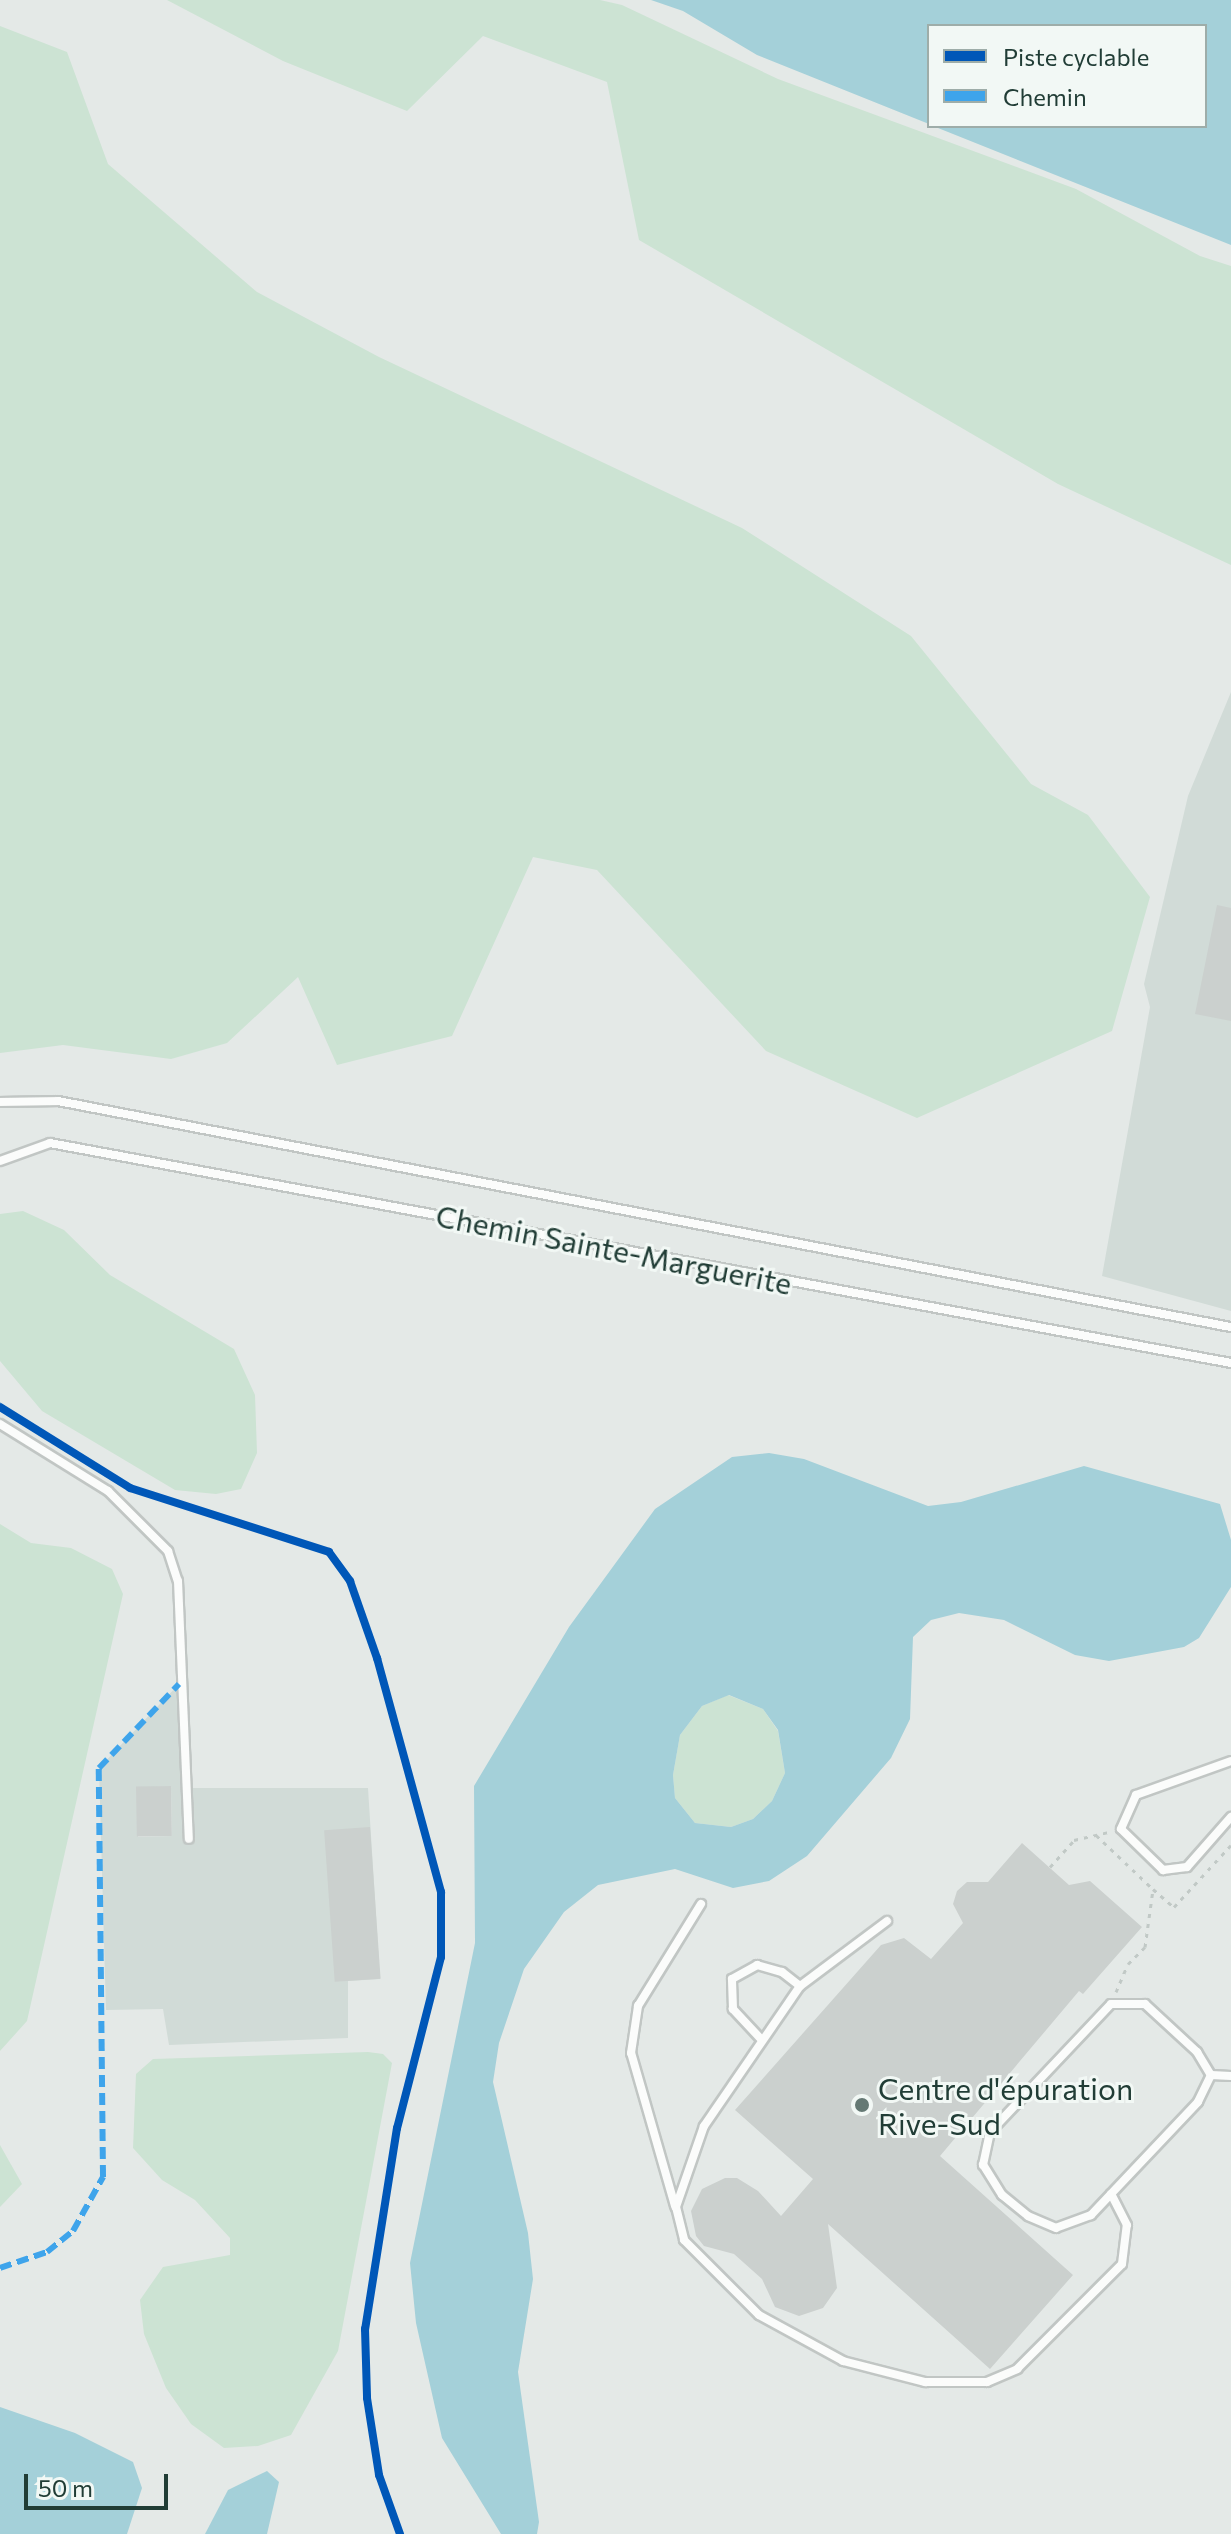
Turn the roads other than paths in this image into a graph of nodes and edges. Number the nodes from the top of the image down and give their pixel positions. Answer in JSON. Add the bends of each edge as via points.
{"nodes":[{"id":1,"x":0,"y":1102,"type":"edge"},
{"id":2,"x":0,"y":1161,"type":"edge"},
{"id":3,"x":1231,"y":1327,"type":"edge"},
{"id":4,"x":1231,"y":1363,"type":"edge"},
{"id":5,"x":0,"y":1424,"type":"edge"},
{"id":6,"x":1231,"y":1761,"type":"edge"},
{"id":7,"x":1231,"y":1817,"type":"edge"},
{"id":8,"x":189,"y":1839,"type":"dead end"},
{"id":9,"x":701,"y":1904,"type":"dead end"},
{"id":10,"x":887,"y":1921,"type":"dead end"},
{"id":11,"x":800,"y":1986,"type":"junction"},
{"id":12,"x":760,"y":2038,"type":"junction"},
{"id":13,"x":1211,"y":2075,"type":"junction"},
{"id":14,"x":1231,"y":2076,"type":"edge"},
{"id":15,"x":1111,"y":2194,"type":"junction"},
{"id":16,"x":676,"y":2207,"type":"junction"}],
"edges":[{"from":1,"to":3,"type":"lane","name":"Chemin Sainte-Marguerite","via":[[58,1101]]},
{"from":2,"to":4,"type":"lane","name":"Chemin Sainte-Marguerite","via":[[50,1143]]},
{"from":5,"to":8,"type":"lane","via":[[108,1491],[168,1551],[178,1581]]},
{"from":6,"to":7,"type":"lane","via":[[1136,1795],[1121,1829],[1163,1870],[1187,1867]]},
{"from":9,"to":16,"type":"lane","via":[[638,2006],[631,2053]]},
{"from":10,"to":11,"type":"lane"},
{"from":11,"to":12,"type":"lane"},
{"from":11,"to":12,"type":"lane","via":[[782,1972],[757,1965],[732,1979],[733,2009]]},
{"from":12,"to":16,"type":"lane","via":[[704,2126]]},
{"from":13,"to":14,"type":"lane"},
{"from":13,"to":15,"type":"lane","via":[[1198,2102]]},
{"from":13,"to":15,"type":"lane","via":[[1197,2052],[1145,2004],[1111,2004],[990,2132],[983,2165],[1002,2195],[1028,2216],[1056,2228],[1091,2215]]},
{"from":15,"to":16,"type":"lane","via":[[1127,2225],[1122,2264],[1017,2369],[987,2382],[925,2382],[843,2361],[771,2321],[684,2240]]}]}
